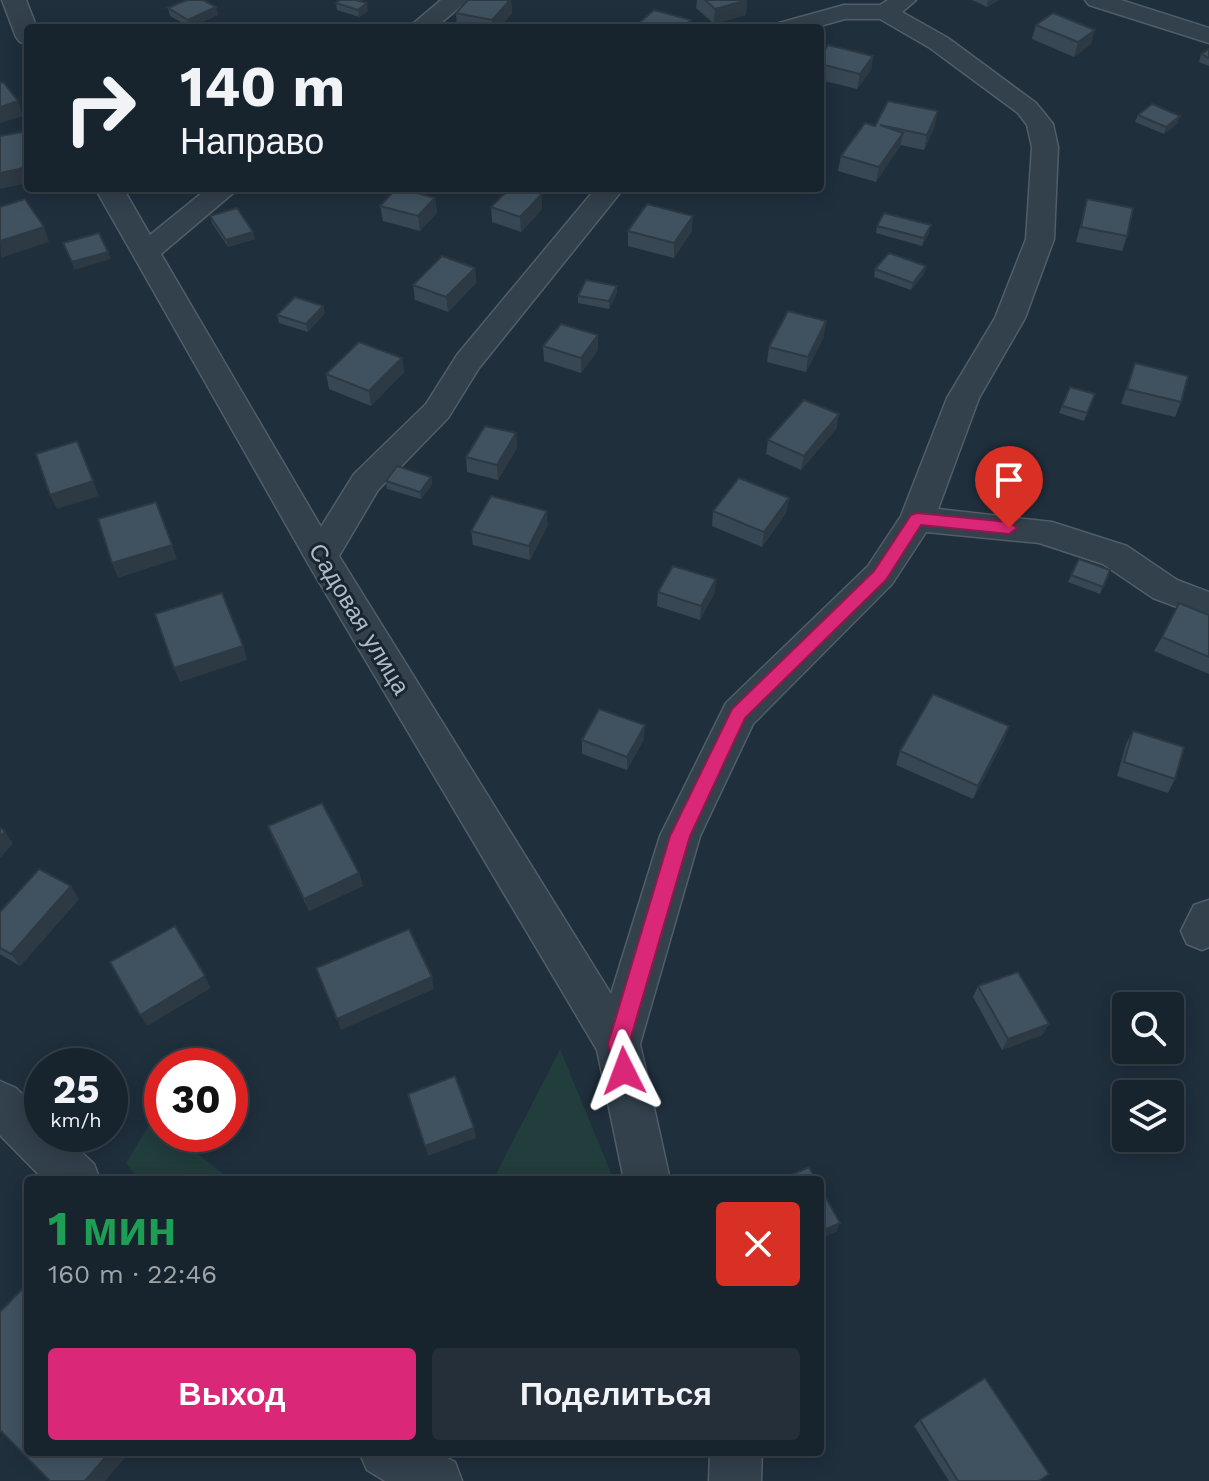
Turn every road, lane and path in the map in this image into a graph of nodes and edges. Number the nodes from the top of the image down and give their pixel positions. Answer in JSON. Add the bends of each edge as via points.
{"nodes":[{"id":1,"x":14,"y":0,"type":"edge"},
{"id":2,"x":456,"y":0,"type":"edge"},
{"id":3,"x":1097,"y":0,"type":"edge"},
{"id":4,"x":894,"y":6,"type":"edge"},
{"id":5,"x":1201,"y":7,"type":"dead end"},
{"id":6,"x":425,"y":24,"type":"edge"},
{"id":7,"x":801,"y":24,"type":"edge"},
{"id":8,"x":1176,"y":25,"type":"junction"},
{"id":9,"x":24,"y":26,"type":"edge"},
{"id":10,"x":1209,"y":36,"type":"edge"},
{"id":11,"x":111,"y":192,"type":"edge"},
{"id":12,"x":220,"y":192,"type":"edge"},
{"id":13,"x":607,"y":192,"type":"edge"},
{"id":14,"x":146,"y":253,"type":"junction"},
{"id":15,"x":917,"y":519,"type":"junction"},
{"id":16,"x":321,"y":556,"type":"junction"},
{"id":17,"x":1209,"y":606,"type":"edge"},
{"id":18,"x":618,"y":1044,"type":"junction"},
{"id":19,"x":0,"y":1103,"type":"edge"},
{"id":20,"x":73,"y":1176,"type":"edge"},
{"id":21,"x":646,"y":1176,"type":"edge"},
{"id":22,"x":736,"y":1456,"type":"edge"},
{"id":23,"x":735,"y":1481,"type":"edge"}],
"edges":[{"from":1,"to":9,"type":"street"},
{"from":2,"to":6,"type":"street"},
{"from":3,"to":8,"type":"street"},
{"from":4,"to":7,"type":"street"},
{"from":4,"to":15,"type":"street","via":[[1027,108],[1040,124],[1045,147],[1040,239],[1010,318],[963,398]]},
{"from":5,"to":8,"type":"street"},
{"from":8,"to":10,"type":"street"},
{"from":11,"to":14,"type":"street","name":"Садовая улица"},
{"from":12,"to":14,"type":"street"},
{"from":13,"to":16,"type":"street","via":[[468,362],[437,411],[366,482]]},
{"from":14,"to":16,"type":"street","name":"Садовая улица"},
{"from":15,"to":17,"type":"street","via":[[1040,531],[1115,555],[1165,589]]},
{"from":15,"to":18,"type":"street","via":[[880,575],[739,714],[680,836]]},
{"from":16,"to":18,"type":"street","name":"Садовая улица"},
{"from":18,"to":21,"type":"street"},
{"from":19,"to":20,"type":"street"},
{"from":22,"to":23,"type":"street"}]}
